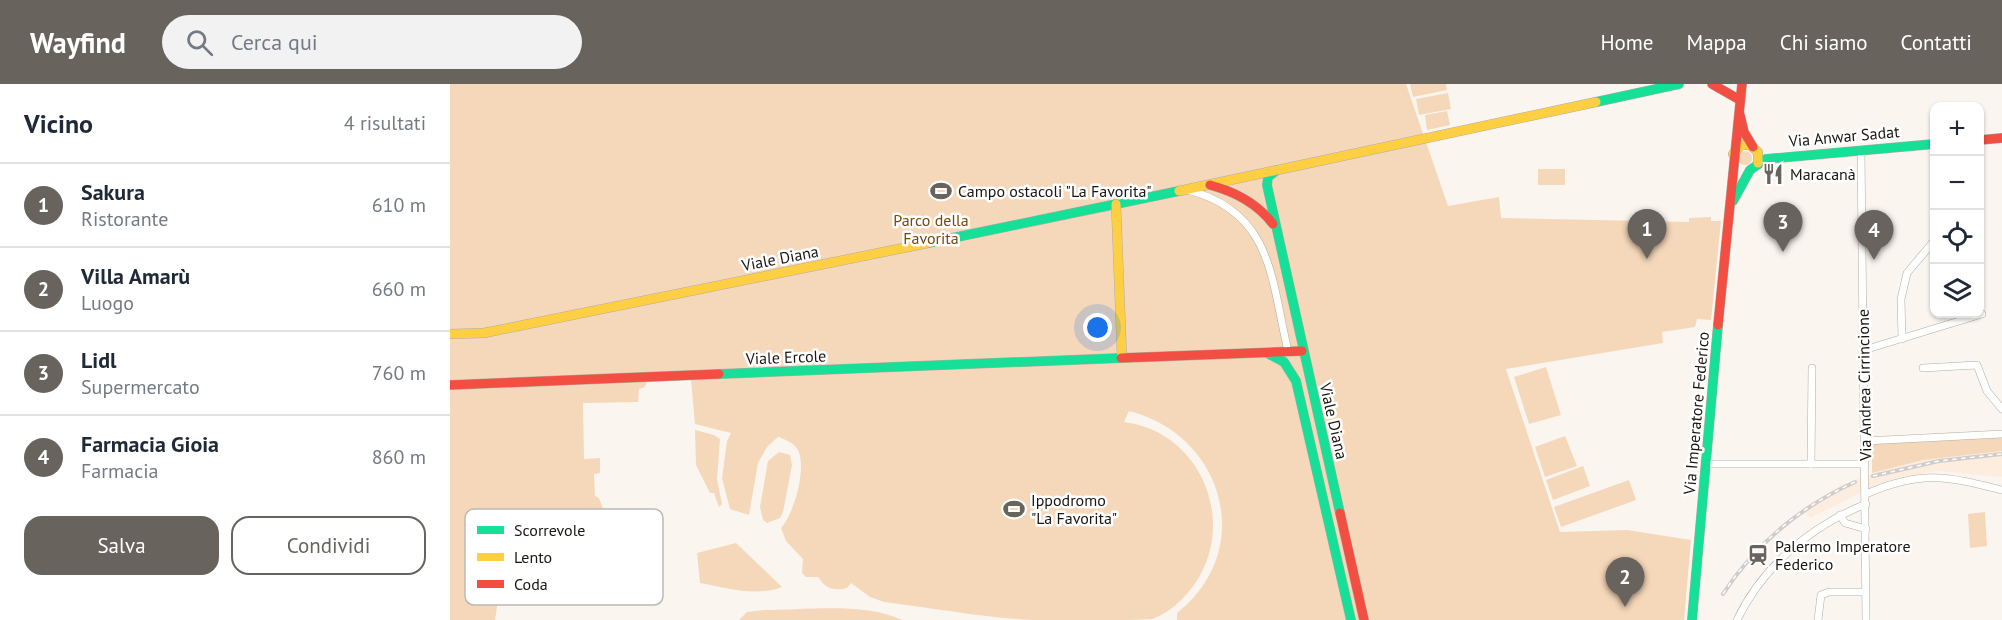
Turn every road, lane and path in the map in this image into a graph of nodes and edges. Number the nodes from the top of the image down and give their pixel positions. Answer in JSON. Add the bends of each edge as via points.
{"nodes":[{"id":1,"x":1679,"y":84,"type":"edge"},
{"id":2,"x":1712,"y":84,"type":"edge"},
{"id":3,"x":1742,"y":84,"type":"edge"},
{"id":4,"x":1740,"y":105,"type":"junction"},
{"id":5,"x":2002,"y":138,"type":"edge"},
{"id":6,"x":1984,"y":140,"type":"edge"},
{"id":7,"x":1930,"y":144,"type":"edge"},
{"id":8,"x":1753,"y":147,"type":"junction"},
{"id":9,"x":1861,"y":150,"type":"junction"},
{"id":10,"x":1733,"y":157,"type":"junction"},
{"id":11,"x":1758,"y":163,"type":"junction"},
{"id":12,"x":1279,"y":169,"type":"junction"},
{"id":13,"x":1750,"y":170,"type":"junction"},
{"id":14,"x":1206,"y":184,"type":"junction"},
{"id":15,"x":1183,"y":189,"type":"junction"},
{"id":16,"x":1116,"y":204,"type":"junction"},
{"id":17,"x":1730,"y":209,"type":"junction"},
{"id":18,"x":1276,"y":229,"type":"junction"},
{"id":19,"x":1930,"y":247,"type":"edge"},
{"id":20,"x":1969,"y":318,"type":"edge"},
{"id":21,"x":450,"y":334,"type":"edge"},
{"id":22,"x":1902,"y":339,"type":"junction"},
{"id":23,"x":1864,"y":350,"type":"junction"},
{"id":24,"x":1288,"y":351,"type":"junction"},
{"id":25,"x":1302,"y":351,"type":"junction"},
{"id":26,"x":1264,"y":353,"type":"junction"},
{"id":27,"x":1122,"y":358,"type":"junction"},
{"id":28,"x":1812,"y":368,"type":"dead end"},
{"id":29,"x":1923,"y":368,"type":"dead end"},
{"id":30,"x":450,"y":385,"type":"edge"},
{"id":31,"x":2002,"y":409,"type":"edge"},
{"id":32,"x":2002,"y":434,"type":"edge"},
{"id":33,"x":1865,"y":441,"type":"junction"},
{"id":34,"x":1706,"y":464,"type":"junction"},
{"id":35,"x":1811,"y":464,"type":"junction"},
{"id":36,"x":1865,"y":464,"type":"junction"},
{"id":37,"x":2002,"y":490,"type":"edge"},
{"id":38,"x":1866,"y":494,"type":"junction"},
{"id":39,"x":1866,"y":504,"type":"junction"},
{"id":40,"x":1840,"y":515,"type":"junction"},
{"id":41,"x":1866,"y":529,"type":"junction"},
{"id":42,"x":1866,"y":592,"type":"junction"},
{"id":43,"x":1351,"y":620,"type":"edge"},
{"id":44,"x":1364,"y":620,"type":"edge"},
{"id":45,"x":1692,"y":620,"type":"edge"},
{"id":46,"x":1737,"y":620,"type":"edge"},
{"id":47,"x":1818,"y":620,"type":"edge"},
{"id":48,"x":1866,"y":620,"type":"edge"}],
"edges":[{"from":1,"to":12,"type":"street"},
{"from":2,"to":4,"type":"street"},
{"from":3,"to":4,"type":"street","name":"Via Imperatore Federico"},
{"from":4,"to":8,"type":"street","via":[[1744,132]]},
{"from":4,"to":10,"type":"street","name":"Via Imperatore Federico"},
{"from":5,"to":6,"type":"street"},
{"from":7,"to":9,"type":"street","name":"Via Anwar Sadat"},
{"from":8,"to":10,"type":"street","via":[[1742,145]]},
{"from":8,"to":11,"type":"street","via":[[1758,152]]},
{"from":9,"to":11,"type":"street","name":"Via Anwar Sadat","via":[[1780,157]]},
{"from":9,"to":23,"type":"street","name":"Via Andrea Cirrincione"},
{"from":10,"to":13,"type":"street","via":[[1739,169]]},
{"from":10,"to":17,"type":"street","name":"Via Imperatore Federico"},
{"from":11,"to":13,"type":"street"},
{"from":12,"to":14,"type":"street","name":"Viale Diana"},
{"from":12,"to":18,"type":"street","name":"Viale Diana","via":[[1267,181]]},
{"from":13,"to":17,"type":"street"},
{"from":14,"to":15,"type":"street","name":"Viale Diana"},
{"from":14,"to":18,"type":"street","name":"Viale Diana","via":[[1251,202]]},
{"from":15,"to":16,"type":"street","name":"Viale Diana"},
{"from":15,"to":24,"type":"street","via":[[1231,210],[1254,231],[1267,263]]},
{"from":16,"to":21,"type":"street","name":"Viale Diana","via":[[484,333]]},
{"from":16,"to":27,"type":"street"},
{"from":17,"to":34,"type":"street","name":"Via Imperatore Federico"},
{"from":18,"to":25,"type":"street","name":"Viale Diana"},
{"from":19,"to":22,"type":"street","via":[[1907,273],[1901,299]]},
{"from":20,"to":22,"type":"street"},
{"from":22,"to":23,"type":"street"},
{"from":23,"to":33,"type":"street","name":"Via Andrea Cirrincione"},
{"from":24,"to":25,"type":"street","name":"Viale Ercole"},
{"from":24,"to":26,"type":"street","name":"Viale Ercole"},
{"from":25,"to":44,"type":"street","name":"Viale Diana"},
{"from":26,"to":27,"type":"street","name":"Viale Ercole"},
{"from":26,"to":43,"type":"street","name":"Viale Diana","via":[[1284,362],[1296,381]]},
{"from":27,"to":30,"type":"street","name":"Viale Ercole"},
{"from":28,"to":35,"type":"street"},
{"from":29,"to":31,"type":"street","via":[[1977,365],[1987,391]]},
{"from":32,"to":33,"type":"street"},
{"from":33,"to":36,"type":"street","name":"Via Andrea Cirrincione"},
{"from":34,"to":35,"type":"street"},
{"from":34,"to":45,"type":"street","name":"Via Imperatore Federico"},
{"from":35,"to":36,"type":"street"},
{"from":36,"to":38,"type":"street","name":"Via Andrea Cirrincione"},
{"from":37,"to":38,"type":"street","via":[[1933,476],[1895,482]]},
{"from":38,"to":39,"type":"street","name":"Via Andrea Cirrincione"},
{"from":39,"to":40,"type":"street"},
{"from":39,"to":41,"type":"street","name":"Via Andrea Cirrincione"},
{"from":40,"to":41,"type":"street","via":[[1845,524]]},
{"from":40,"to":46,"type":"street","via":[[1790,550],[1765,576]]},
{"from":41,"to":42,"type":"street","name":"Via Andrea Cirrincione"},
{"from":42,"to":47,"type":"street","via":[[1821,595]]},
{"from":42,"to":48,"type":"street","name":"Via Andrea Cirrincione"}]}
